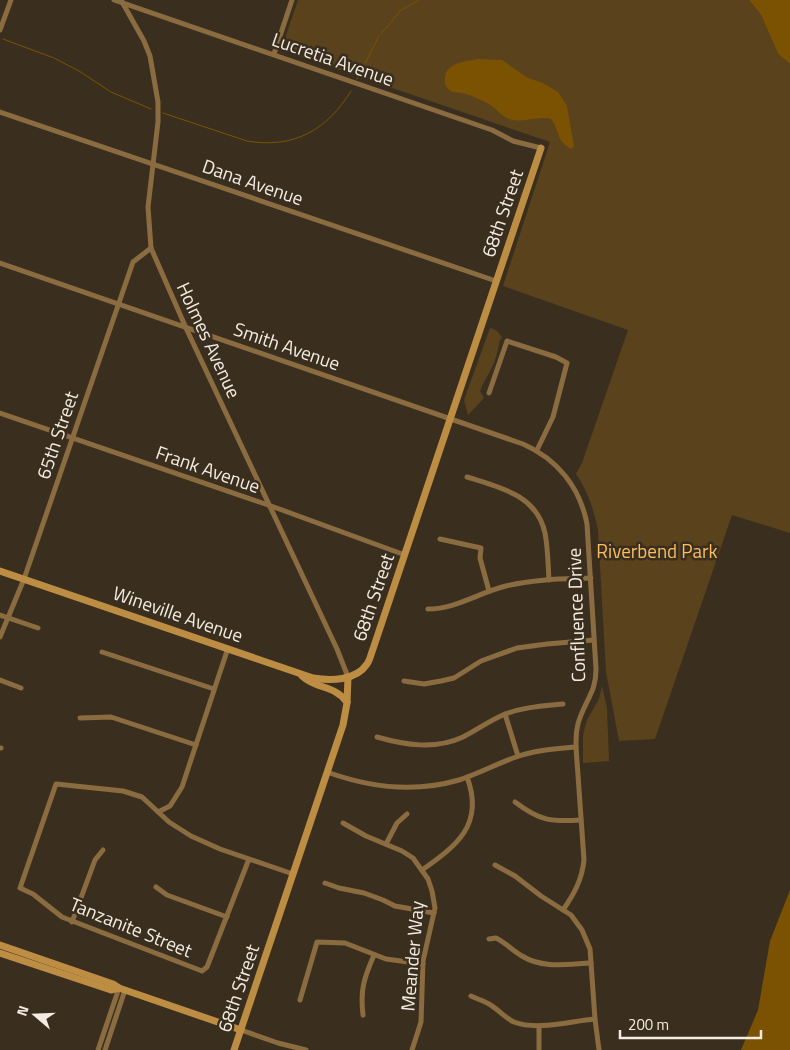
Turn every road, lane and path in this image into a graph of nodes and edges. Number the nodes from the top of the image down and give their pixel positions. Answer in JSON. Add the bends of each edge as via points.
{"nodes":[{"id":1,"x":11,"y":0,"type":"edge"},
{"id":2,"x":114,"y":0,"type":"edge"},
{"id":3,"x":292,"y":0,"type":"edge"},
{"id":4,"x":122,"y":1,"type":"edge"},
{"id":5,"x":0,"y":30,"type":"edge"},
{"id":6,"x":274,"y":54,"type":"junction"},
{"id":7,"x":0,"y":112,"type":"edge"},
{"id":8,"x":541,"y":148,"type":"joint"},
{"id":9,"x":153,"y":164,"type":"junction"},
{"id":10,"x":151,"y":248,"type":"junction"},
{"id":11,"x":0,"y":263,"type":"edge"},
{"id":12,"x":496,"y":281,"type":"junction"},
{"id":13,"x":118,"y":303,"type":"junction"},
{"id":14,"x":186,"y":328,"type":"junction"},
{"id":15,"x":489,"y":393,"type":"dead end"},
{"id":16,"x":0,"y":413,"type":"edge"},
{"id":17,"x":451,"y":419,"type":"junction"},
{"id":18,"x":72,"y":438,"type":"junction"},
{"id":19,"x":537,"y":450,"type":"junction"},
{"id":20,"x":467,"y":477,"type":"dead end"},
{"id":21,"x":271,"y":506,"type":"junction"},
{"id":22,"x":440,"y":539,"type":"dead end"},
{"id":23,"x":405,"y":555,"type":"junction"},
{"id":24,"x":0,"y":571,"type":"edge"},
{"id":25,"x":591,"y":578,"type":"junction"},
{"id":26,"x":24,"y":579,"type":"junction"},
{"id":27,"x":549,"y":580,"type":"junction"},
{"id":28,"x":489,"y":590,"type":"junction"},
{"id":29,"x":428,"y":610,"type":"dead end"},
{"id":30,"x":0,"y":615,"type":"edge"},
{"id":31,"x":8,"y":618,"type":"junction"},
{"id":32,"x":38,"y":628,"type":"dead end"},
{"id":33,"x":0,"y":637,"type":"edge"},
{"id":34,"x":594,"y":640,"type":"junction"},
{"id":35,"x":228,"y":648,"type":"junction"},
{"id":36,"x":102,"y":652,"type":"dead end"},
{"id":37,"x":299,"y":674,"type":"junction"},
{"id":38,"x":348,"y":677,"type":"junction"},
{"id":39,"x":0,"y":680,"type":"edge"},
{"id":40,"x":404,"y":681,"type":"dead end"},
{"id":41,"x":21,"y":688,"type":"dead end"},
{"id":42,"x":214,"y":689,"type":"junction"},
{"id":43,"x":347,"y":703,"type":"junction"},
{"id":44,"x":563,"y":704,"type":"dead end"},
{"id":45,"x":504,"y":714,"type":"junction"},
{"id":46,"x":80,"y":718,"type":"dead end"},
{"id":47,"x":377,"y":737,"type":"dead end"},
{"id":48,"x":196,"y":745,"type":"junction"},
{"id":49,"x":576,"y":747,"type":"junction"},
{"id":50,"x":518,"y":756,"type":"junction"},
{"id":51,"x":327,"y":772,"type":"junction"},
{"id":52,"x":467,"y":777,"type":"junction"},
{"id":53,"x":515,"y":802,"type":"dead end"},
{"id":54,"x":158,"y":812,"type":"junction"},
{"id":55,"x":407,"y":814,"type":"dead end"},
{"id":56,"x":581,"y":820,"type":"junction"},
{"id":57,"x":343,"y":823,"type":"dead end"},
{"id":58,"x":386,"y":844,"type":"junction"},
{"id":59,"x":103,"y":850,"type":"dead end"},
{"id":60,"x":249,"y":860,"type":"junction"},
{"id":61,"x":495,"y":865,"type":"dead end"},
{"id":62,"x":422,"y":870,"type":"junction"},
{"id":63,"x":293,"y":874,"type":"junction"},
{"id":64,"x":325,"y":883,"type":"dead end"},
{"id":65,"x":156,"y":887,"type":"dead end"},
{"id":66,"x":563,"y":910,"type":"junction"},
{"id":67,"x":434,"y":912,"type":"junction"},
{"id":68,"x":227,"y":917,"type":"junction"},
{"id":69,"x":72,"y":922,"type":"junction"},
{"id":70,"x":489,"y":939,"type":"dead end"},
{"id":71,"x":0,"y":945,"type":"edge"},
{"id":72,"x":0,"y":953,"type":"edge"},
{"id":73,"x":374,"y":955,"type":"junction"},
{"id":74,"x":591,"y":963,"type":"junction"},
{"id":75,"x":422,"y":964,"type":"junction"},
{"id":76,"x":122,"y":989,"type":"junction"},
{"id":77,"x":471,"y":996,"type":"dead end"},
{"id":78,"x":300,"y":1000,"type":"dead end"},
{"id":79,"x":363,"y":1015,"type":"dead end"},
{"id":80,"x":595,"y":1018,"type":"junction"},
{"id":81,"x":539,"y":1026,"type":"junction"},
{"id":82,"x":105,"y":1030,"type":"junction"},
{"id":83,"x":241,"y":1030,"type":"junction"},
{"id":84,"x":111,"y":1032,"type":"junction"},
{"id":85,"x":98,"y":1050,"type":"edge"},
{"id":86,"x":105,"y":1050,"type":"edge"},
{"id":87,"x":234,"y":1050,"type":"edge"},
{"id":88,"x":306,"y":1050,"type":"edge"},
{"id":89,"x":412,"y":1050,"type":"edge"},
{"id":90,"x":539,"y":1050,"type":"edge"},
{"id":91,"x":599,"y":1050,"type":"edge"}],
"edges":[{"from":1,"to":5,"type":"street"},
{"from":2,"to":4,"type":"street","name":"Lucretia Avenue"},
{"from":3,"to":6,"type":"street"},
{"from":4,"to":6,"type":"street","name":"Lucretia Avenue"},
{"from":4,"to":9,"type":"street","name":"Holmes Avenue","via":[[150,56],[158,102]]},
{"from":6,"to":8,"type":"street","name":"Lucretia Avenue","via":[[492,130],[513,141]]},
{"from":7,"to":9,"type":"street","name":"Dana Avenue"},
{"from":8,"to":12,"type":"street","name":"68th Street"},
{"from":9,"to":10,"type":"street","name":"Holmes Avenue","via":[[148,207]]},
{"from":9,"to":12,"type":"street","name":"Dana Avenue"},
{"from":10,"to":13,"type":"street","name":"65th Street","via":[[133,262]]},
{"from":10,"to":14,"type":"street","name":"Holmes Avenue"},
{"from":11,"to":13,"type":"street","name":"Smith Avenue"},
{"from":12,"to":17,"type":"street","name":"68th Street"},
{"from":13,"to":14,"type":"street","name":"Smith Avenue"},
{"from":13,"to":18,"type":"street","name":"65th Street"},
{"from":14,"to":17,"type":"street","name":"Smith Avenue"},
{"from":14,"to":21,"type":"street","name":"Holmes Avenue"},
{"from":15,"to":19,"type":"street","via":[[507,341],[567,363],[553,417]]},
{"from":16,"to":18,"type":"street","name":"Frank Avenue"},
{"from":17,"to":19,"type":"street","name":"Confluence Drive"},
{"from":17,"to":23,"type":"street","name":"68th Street"},
{"from":18,"to":21,"type":"street","name":"Frank Avenue"},
{"from":18,"to":26,"type":"street","name":"65th Street"},
{"from":19,"to":25,"type":"street","name":"Confluence Drive","via":[[567,477],[582,503]]},
{"from":20,"to":27,"type":"street","via":[[510,490],[534,509],[545,533]]},
{"from":21,"to":23,"type":"street","name":"Frank Avenue"},
{"from":21,"to":38,"type":"street","name":"Holmes Avenue"},
{"from":22,"to":28,"type":"street","via":[[481,548],[480,558]]},
{"from":23,"to":38,"type":"street","name":"68th Street","via":[[369,660],[362,670]]},
{"from":24,"to":26,"type":"street","name":"Wineville Avenue"},
{"from":25,"to":27,"type":"street"},
{"from":25,"to":34,"type":"street","name":"Confluence Drive"},
{"from":26,"to":31,"type":"street","name":"65th Street"},
{"from":26,"to":35,"type":"street","name":"Wineville Avenue"},
{"from":27,"to":28,"type":"street"},
{"from":28,"to":29,"type":"street","via":[[448,607]]},
{"from":30,"to":31,"type":"street"},
{"from":31,"to":32,"type":"street"},
{"from":31,"to":33,"type":"street","name":"65th Street"},
{"from":34,"to":40,"type":"street","via":[[517,648],[481,661],[454,678],[424,684]]},
{"from":34,"to":49,"type":"street","name":"Confluence Drive","via":[[596,682],[579,719]]},
{"from":35,"to":37,"type":"street","name":"Wineville Avenue"},
{"from":35,"to":42,"type":"street"},
{"from":36,"to":42,"type":"street"},
{"from":37,"to":38,"type":"street","name":"Wineville Avenue","via":[[324,680]]},
{"from":37,"to":43,"type":"street","via":[[308,682],[336,691]]},
{"from":38,"to":43,"type":"street","name":"68th Street"},
{"from":39,"to":41,"type":"street"},
{"from":42,"to":48,"type":"street"},
{"from":43,"to":51,"type":"street","name":"68th Street"},
{"from":44,"to":45,"type":"street"},
{"from":45,"to":47,"type":"street","via":[[442,744],[410,744]]},
{"from":45,"to":50,"type":"street"},
{"from":46,"to":48,"type":"street","via":[[111,717]]},
{"from":48,"to":54,"type":"street","via":[[182,787],[170,806]]},
{"from":49,"to":50,"type":"street"},
{"from":49,"to":56,"type":"street","name":"Confluence Drive"},
{"from":50,"to":52,"type":"street"},
{"from":51,"to":52,"type":"street","via":[[391,788],[440,785]]},
{"from":51,"to":63,"type":"street","name":"68th Street"},
{"from":52,"to":62,"type":"street","via":[[472,812],[465,831],[452,848]]},
{"from":53,"to":56,"type":"street","via":[[532,815],[542,818],[561,822]]},
{"from":54,"to":60,"type":"street","via":[[191,836]]},
{"from":54,"to":69,"type":"street","name":"Tanzanite Street","via":[[142,797],[123,791],[56,784],[20,888]]},
{"from":55,"to":58,"type":"street","via":[[397,823]]},
{"from":56,"to":66,"type":"street","name":"Confluence Drive","via":[[583,871]]},
{"from":57,"to":58,"type":"street","name":"Meander Way"},
{"from":58,"to":62,"type":"street","name":"Meander Way","via":[[412,858]]},
{"from":59,"to":69,"type":"street","via":[[95,860]]},
{"from":60,"to":63,"type":"street"},
{"from":60,"to":68,"type":"street"},
{"from":61,"to":66,"type":"street"},
{"from":62,"to":67,"type":"street","name":"Meander Way","via":[[432,891]]},
{"from":63,"to":83,"type":"street","name":"68th Street"},
{"from":64,"to":67,"type":"street","via":[[395,906]]},
{"from":65,"to":68,"type":"street","via":[[167,895]]},
{"from":66,"to":74,"type":"street","via":[[571,915],[588,940]]},
{"from":67,"to":75,"type":"street","name":"Meander Way"},
{"from":68,"to":69,"type":"street","name":"Tanzanite Street","via":[[208,968],[202,971]]},
{"from":70,"to":74,"type":"street","via":[[496,938],[538,964]]},
{"from":71,"to":76,"type":"street"},
{"from":72,"to":76,"type":"street","via":[[111,990]]},
{"from":73,"to":75,"type":"street","via":[[397,962]]},
{"from":73,"to":78,"type":"street","via":[[345,943],[317,942]]},
{"from":73,"to":79,"type":"street","via":[[362,986]]},
{"from":74,"to":80,"type":"street"},
{"from":75,"to":89,"type":"street","name":"Meander Way","via":[[421,1022]]},
{"from":76,"to":82,"type":"street"},
{"from":76,"to":83,"type":"street"},
{"from":76,"to":84,"type":"street"},
{"from":77,"to":81,"type":"street","via":[[491,1005],[514,1022]]},
{"from":80,"to":81,"type":"street"},
{"from":80,"to":91,"type":"street"},
{"from":81,"to":90,"type":"street"},
{"from":82,"to":84,"type":"street"},
{"from":82,"to":85,"type":"street"},
{"from":83,"to":87,"type":"street","name":"68th Street"},
{"from":83,"to":88,"type":"street"},
{"from":84,"to":86,"type":"street"}]}
